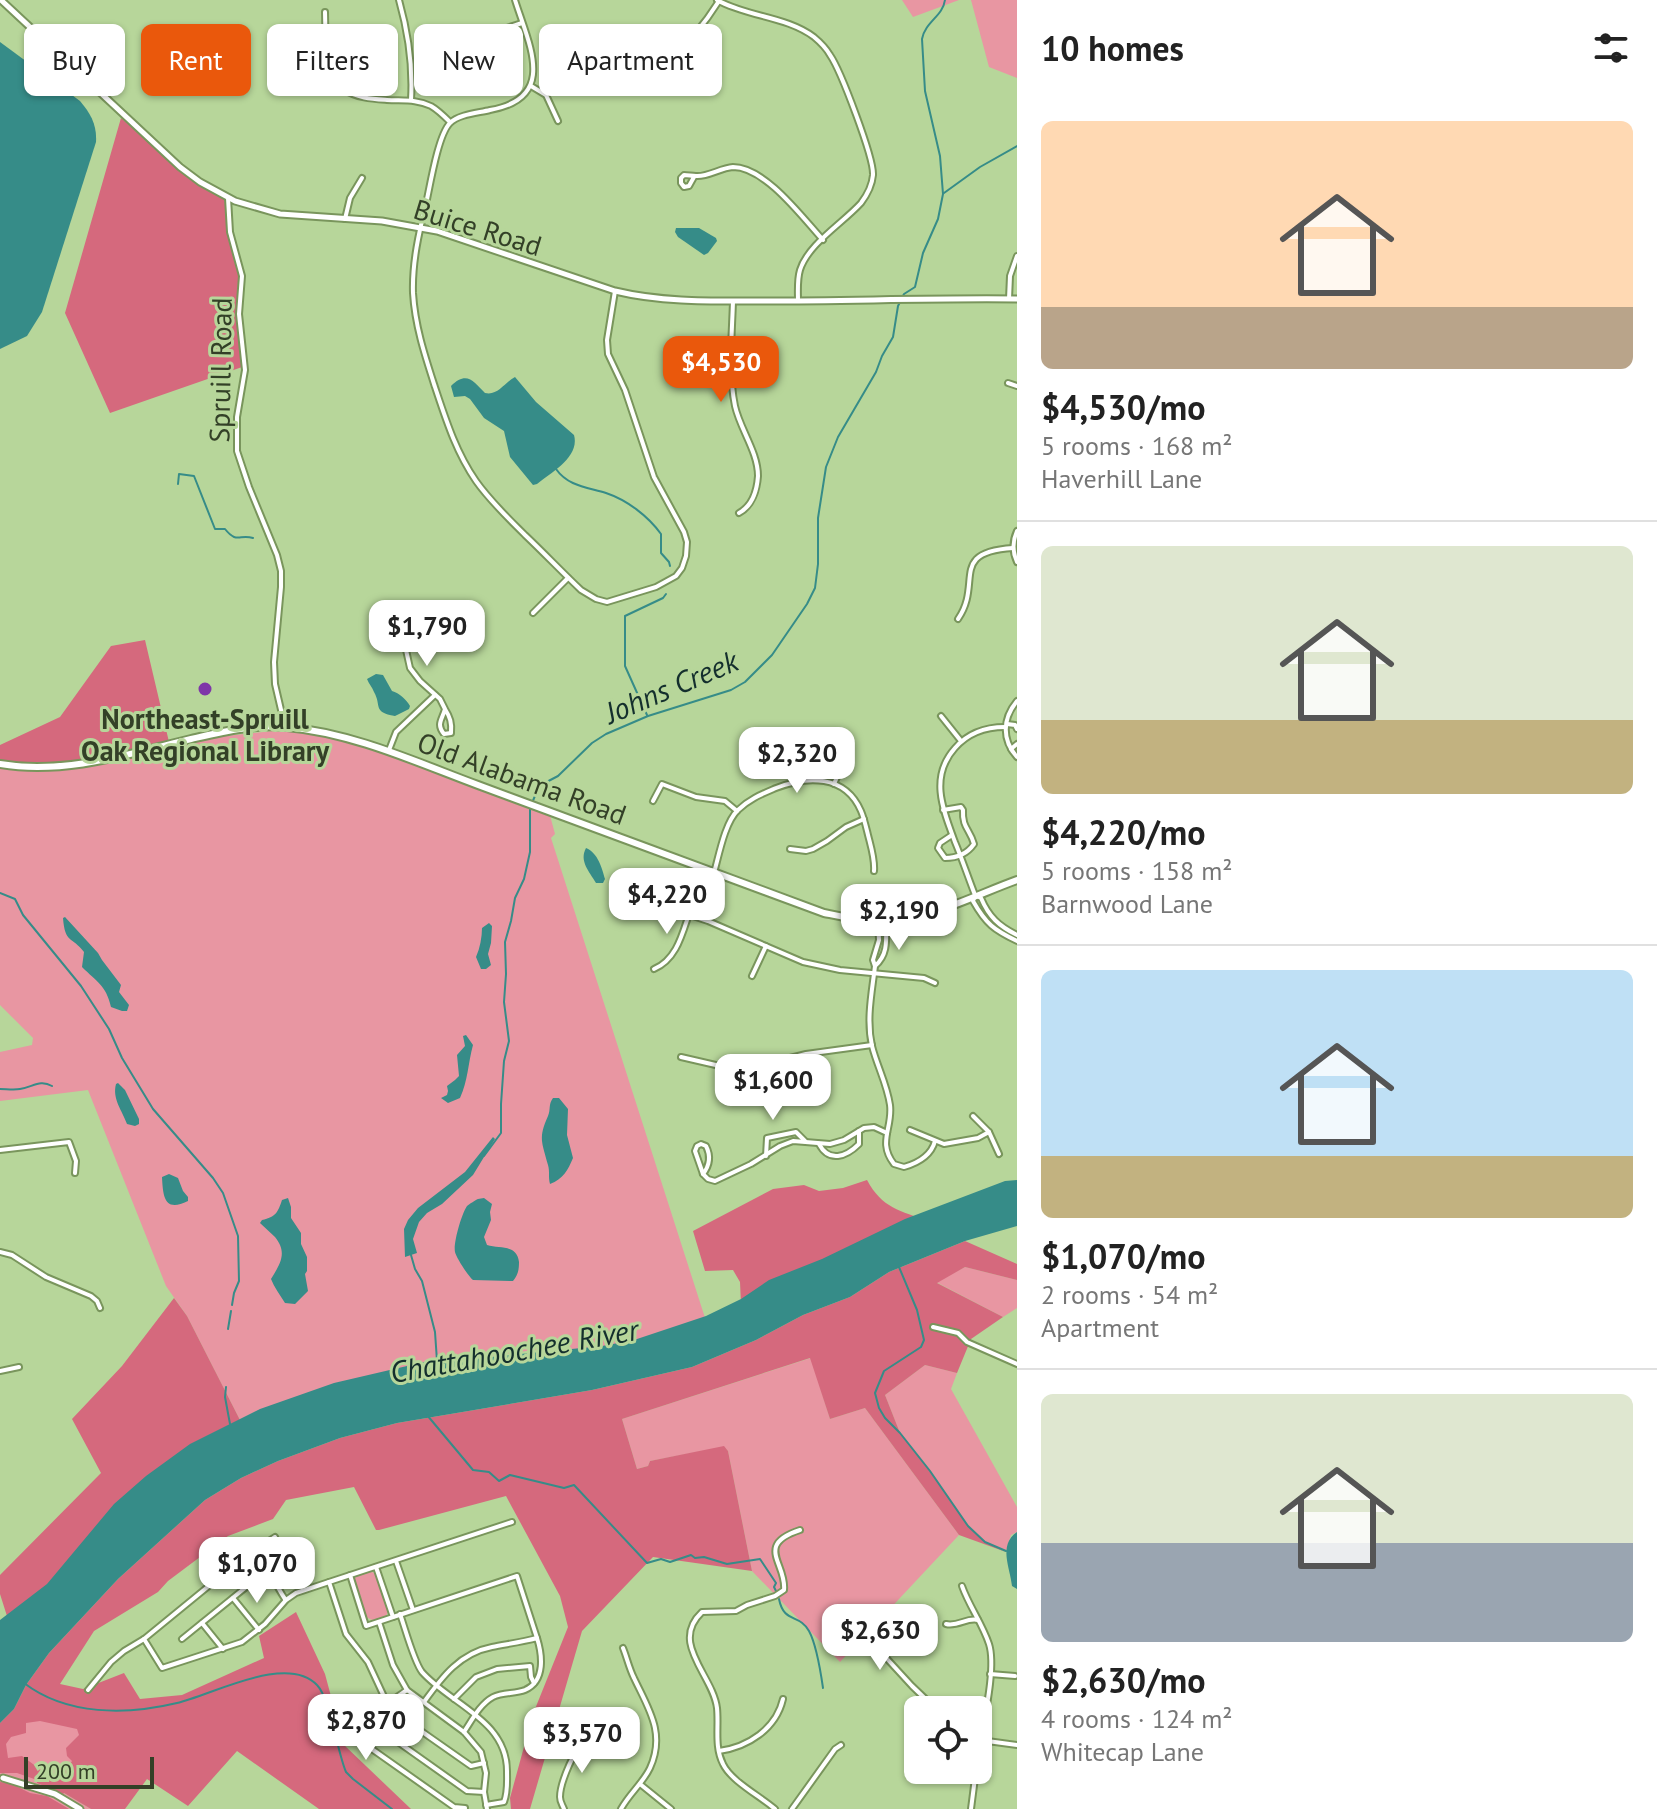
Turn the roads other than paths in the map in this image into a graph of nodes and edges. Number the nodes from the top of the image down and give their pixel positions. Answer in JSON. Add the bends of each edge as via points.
{"nodes":[{"id":1,"x":1,"y":0,"type":"edge"},
{"id":2,"x":399,"y":0,"type":"edge"},
{"id":3,"x":515,"y":0,"type":"edge"},
{"id":4,"x":718,"y":0,"type":"edge"},
{"id":5,"x":325,"y":12,"type":"dead end"},
{"id":6,"x":522,"y":23,"type":"junction"},
{"id":7,"x":519,"y":24,"type":"edge"},
{"id":8,"x":702,"y":24,"type":"edge"},
{"id":9,"x":668,"y":62,"type":"joint"},
{"id":10,"x":531,"y":86,"type":"junction"},
{"id":11,"x":411,"y":100,"type":"junction"},
{"id":12,"x":558,"y":121,"type":"dead end"},
{"id":13,"x":450,"y":122,"type":"junction"},
{"id":14,"x":694,"y":177,"type":"dead end"},
{"id":15,"x":362,"y":178,"type":"dead end"},
{"id":16,"x":228,"y":198,"type":"junction"},
{"id":17,"x":345,"y":219,"type":"junction"},
{"id":18,"x":421,"y":227,"type":"junction"},
{"id":19,"x":823,"y":240,"type":"junction"},
{"id":20,"x":1017,"y":256,"type":"edge"},
{"id":21,"x":615,"y":291,"type":"junction"},
{"id":22,"x":1009,"y":299,"type":"junction"},
{"id":23,"x":1017,"y":299,"type":"edge"},
{"id":24,"x":733,"y":301,"type":"junction"},
{"id":25,"x":798,"y":301,"type":"junction"},
{"id":26,"x":1008,"y":383,"type":"dead end"},
{"id":27,"x":1017,"y":386,"type":"edge"},
{"id":28,"x":738,"y":504,"type":"dead end"},
{"id":29,"x":1017,"y":531,"type":"edge"},
{"id":30,"x":1013,"y":548,"type":"junction"},
{"id":31,"x":1017,"y":562,"type":"edge"},
{"id":32,"x":568,"y":578,"type":"junction"},
{"id":33,"x":533,"y":613,"type":"dead end"},
{"id":34,"x":958,"y":619,"type":"dead end"},
{"id":35,"x":409,"y":638,"type":"dead end"},
{"id":36,"x":435,"y":695,"type":"junction"},
{"id":37,"x":1017,"y":701,"type":"edge"},
{"id":38,"x":445,"y":709,"type":"junction"},
{"id":39,"x":941,"y":716,"type":"dead end"},
{"id":40,"x":1006,"y":725,"type":"junction"},
{"id":41,"x":1016,"y":725,"type":"edge"},
{"id":42,"x":285,"y":727,"type":"junction"},
{"id":43,"x":961,"y":741,"type":"junction"},
{"id":44,"x":1017,"y":744,"type":"edge"},
{"id":45,"x":1011,"y":749,"type":"junction"},
{"id":46,"x":388,"y":753,"type":"junction"},
{"id":47,"x":1017,"y":757,"type":"edge"},
{"id":48,"x":844,"y":761,"type":"dead end"},
{"id":49,"x":0,"y":764,"type":"edge"},
{"id":50,"x":834,"y":784,"type":"junction"},
{"id":51,"x":653,"y":801,"type":"dead end"},
{"id":52,"x":943,"y":810,"type":"junction"},
{"id":53,"x":737,"y":811,"type":"junction"},
{"id":54,"x":864,"y":819,"type":"junction"},
{"id":55,"x":952,"y":835,"type":"junction"},
{"id":56,"x":790,"y":849,"type":"dead end"},
{"id":57,"x":960,"y":856,"type":"junction"},
{"id":58,"x":874,"y":871,"type":"dead end"},
{"id":59,"x":714,"y":873,"type":"junction"},
{"id":60,"x":1017,"y":880,"type":"edge"},
{"id":61,"x":629,"y":895,"type":"dead end"},
{"id":62,"x":975,"y":895,"type":"junction"},
{"id":63,"x":986,"y":910,"type":"junction"},
{"id":64,"x":689,"y":914,"type":"junction"},
{"id":65,"x":980,"y":914,"type":"junction"},
{"id":66,"x":882,"y":921,"type":"junction"},
{"id":67,"x":1017,"y":935,"type":"edge"},
{"id":68,"x":1017,"y":941,"type":"edge"},
{"id":69,"x":766,"y":946,"type":"junction"},
{"id":70,"x":654,"y":969,"type":"dead end"},
{"id":71,"x":874,"y":973,"type":"junction"},
{"id":72,"x":752,"y":976,"type":"dead end"},
{"id":73,"x":935,"y":983,"type":"dead end"},
{"id":74,"x":872,"y":1045,"type":"junction"},
{"id":75,"x":681,"y":1057,"type":"dead end"},
{"id":76,"x":973,"y":1116,"type":"dead end"},
{"id":77,"x":910,"y":1130,"type":"dead end"},
{"id":78,"x":859,"y":1131,"type":"junction"},
{"id":79,"x":989,"y":1132,"type":"junction"},
{"id":80,"x":887,"y":1133,"type":"junction"},
{"id":81,"x":935,"y":1141,"type":"junction"},
{"id":82,"x":807,"y":1143,"type":"junction"},
{"id":83,"x":819,"y":1144,"type":"junction"},
{"id":84,"x":0,"y":1150,"type":"edge"},
{"id":85,"x":999,"y":1154,"type":"dead end"},
{"id":86,"x":766,"y":1156,"type":"junction"},
{"id":87,"x":75,"y":1173,"type":"dead end"},
{"id":88,"x":703,"y":1174,"type":"junction"},
{"id":89,"x":0,"y":1252,"type":"edge"},
{"id":90,"x":100,"y":1308,"type":"dead end"},
{"id":91,"x":933,"y":1327,"type":"dead end"},
{"id":92,"x":1017,"y":1364,"type":"edge"},
{"id":93,"x":19,"y":1367,"type":"dead end"},
{"id":94,"x":0,"y":1371,"type":"edge"},
{"id":95,"x":512,"y":1522,"type":"dead end"},
{"id":96,"x":800,"y":1530,"type":"dead end"},
{"id":97,"x":275,"y":1537,"type":"dead end"},
{"id":98,"x":258,"y":1549,"type":"junction"},
{"id":99,"x":396,"y":1561,"type":"junction"},
{"id":100,"x":376,"y":1567,"type":"junction"},
{"id":101,"x":270,"y":1572,"type":"junction"},
{"id":102,"x":350,"y":1575,"type":"junction"},
{"id":103,"x":329,"y":1582,"type":"junction"},
{"id":104,"x":962,"y":1586,"type":"dead end"},
{"id":105,"x":233,"y":1598,"type":"junction"},
{"id":106,"x":286,"y":1600,"type":"junction"},
{"id":107,"x":413,"y":1610,"type":"junction"},
{"id":108,"x":844,"y":1612,"type":"dead end"},
{"id":109,"x":400,"y":1614,"type":"junction"},
{"id":110,"x":393,"y":1617,"type":"junction"},
{"id":111,"x":978,"y":1620,"type":"junction"},
{"id":112,"x":378,"y":1621,"type":"junction"},
{"id":113,"x":202,"y":1623,"type":"junction"},
{"id":114,"x":946,"y":1624,"type":"dead end"},
{"id":115,"x":259,"y":1630,"type":"junction"},
{"id":116,"x":537,"y":1638,"type":"junction"},
{"id":117,"x":144,"y":1639,"type":"junction"},
{"id":118,"x":182,"y":1639,"type":"dead end"},
{"id":119,"x":623,"y":1648,"type":"dead end"},
{"id":120,"x":223,"y":1649,"type":"junction"},
{"id":121,"x":990,"y":1674,"type":"junction"},
{"id":122,"x":1015,"y":1676,"type":"dead end"},
{"id":123,"x":534,"y":1683,"type":"junction"},
{"id":124,"x":436,"y":1686,"type":"junction"},
{"id":125,"x":88,"y":1690,"type":"dead end"},
{"id":126,"x":407,"y":1690,"type":"junction"},
{"id":127,"x":922,"y":1696,"type":"edge"},
{"id":128,"x":986,"y":1696,"type":"edge"},
{"id":129,"x":454,"y":1699,"type":"junction"},
{"id":130,"x":783,"y":1699,"type":"dead end"},
{"id":131,"x":424,"y":1702,"type":"junction"},
{"id":132,"x":387,"y":1703,"type":"junction"},
{"id":133,"x":476,"y":1715,"type":"junction"},
{"id":134,"x":369,"y":1716,"type":"junction"},
{"id":135,"x":464,"y":1732,"type":"junction"},
{"id":136,"x":586,"y":1738,"type":"dead end"},
{"id":137,"x":992,"y":1742,"type":"edge"},
{"id":138,"x":841,"y":1745,"type":"dead end"},
{"id":139,"x":1017,"y":1745,"type":"edge"},
{"id":140,"x":719,"y":1751,"type":"junction"},
{"id":141,"x":484,"y":1763,"type":"junction"},
{"id":142,"x":3,"y":1778,"type":"dead end"},
{"id":143,"x":640,"y":1784,"type":"junction"},
{"id":144,"x":974,"y":1784,"type":"edge"},
{"id":145,"x":484,"y":1792,"type":"junction"},
{"id":146,"x":487,"y":1807,"type":"edge"},
{"id":147,"x":465,"y":1808,"type":"edge"},
{"id":148,"x":80,"y":1809,"type":"edge"},
{"id":149,"x":564,"y":1809,"type":"edge"},
{"id":150,"x":621,"y":1809,"type":"edge"},
{"id":151,"x":671,"y":1809,"type":"edge"},
{"id":152,"x":775,"y":1809,"type":"edge"},
{"id":153,"x":792,"y":1809,"type":"edge"},
{"id":154,"x":971,"y":1809,"type":"edge"}],
"edges":[{"from":1,"to":16,"type":"street","name":"Buice Road","via":[[180,167]]},
{"from":2,"to":11,"type":"street","via":[[412,73]]},
{"from":3,"to":6,"type":"street"},
{"from":4,"to":8,"type":"street"},
{"from":4,"to":19,"type":"street","via":[[805,32],[836,66],[871,156],[873,175],[863,201]]},
{"from":5,"to":11,"type":"street","via":[[332,67],[346,91]]},
{"from":6,"to":7,"type":"street"},
{"from":6,"to":10,"type":"street","via":[[533,61]]},
{"from":9,"to":9,"type":"street","via":[[654,64],[655,76],[665,76]]},
{"from":10,"to":12,"type":"street","via":[[546,95]]},
{"from":10,"to":13,"type":"street","via":[[505,108]]},
{"from":11,"to":13,"type":"street","via":[[433,107]]},
{"from":13,"to":18,"type":"street","via":[[441,139]]},
{"from":14,"to":19,"type":"street","via":[[728,168],[754,172]]},
{"from":15,"to":17,"type":"street"},
{"from":16,"to":17,"type":"street","name":"Buice Road","via":[[280,214]]},
{"from":16,"to":42,"type":"street","name":"Spruill Road","via":[[230,232],[242,276],[239,314],[245,370],[237,451],[279,563],[274,662]]},
{"from":17,"to":18,"type":"street","name":"Buice Road"},
{"from":18,"to":21,"type":"street","name":"Buice Road"},
{"from":18,"to":32,"type":"street","via":[[414,270],[415,316],[453,438],[487,495]]},
{"from":19,"to":25,"type":"street","via":[[801,266]]},
{"from":20,"to":22,"type":"street"},
{"from":21,"to":24,"type":"street","name":"Buice Road","via":[[659,299]]},
{"from":21,"to":32,"type":"street","via":[[608,354],[654,477],[684,532],[686,556],[672,580],[612,601],[589,596]]},
{"from":22,"to":23,"type":"street","name":"Buice Road"},
{"from":22,"to":25,"type":"street","name":"Buice Road"},
{"from":24,"to":25,"type":"street","name":"Buice Road"},
{"from":24,"to":28,"type":"street","via":[[734,397],[758,472],[754,496],[742,511]]},
{"from":26,"to":27,"type":"street"},
{"from":29,"to":30,"type":"street"},
{"from":30,"to":31,"type":"street"},
{"from":30,"to":34,"type":"street","via":[[987,552],[973,562],[967,602]]},
{"from":32,"to":33,"type":"street"},
{"from":35,"to":36,"type":"street","via":[[410,668]]},
{"from":36,"to":38,"type":"street"},
{"from":36,"to":46,"type":"street","via":[[396,732]]},
{"from":37,"to":40,"type":"street"},
{"from":38,"to":38,"type":"street","via":[[439,721],[444,734],[452,727]]},
{"from":39,"to":43,"type":"street"},
{"from":40,"to":41,"type":"street"},
{"from":40,"to":43,"type":"street","via":[[982,729]]},
{"from":40,"to":45,"type":"street"},
{"from":42,"to":46,"type":"main road","name":"Old Alabama Road","via":[[334,734]]},
{"from":42,"to":49,"type":"main road","name":"Old Alabama Road","via":[[234,729],[77,765]]},
{"from":43,"to":52,"type":"street","via":[[941,771]]},
{"from":44,"to":45,"type":"street"},
{"from":45,"to":47,"type":"street"},
{"from":46,"to":59,"type":"main road","name":"Old Alabama Road"},
{"from":48,"to":50,"type":"street"},
{"from":50,"to":53,"type":"street","via":[[793,781],[754,797]]},
{"from":50,"to":54,"type":"street","via":[[854,798]]},
{"from":51,"to":53,"type":"street","via":[[662,784],[725,801]]},
{"from":52,"to":55,"type":"street"},
{"from":52,"to":57,"type":"street","via":[[963,810],[962,821],[974,844]]},
{"from":53,"to":59,"type":"street"},
{"from":54,"to":56,"type":"street","via":[[813,849]]},
{"from":54,"to":58,"type":"street"},
{"from":55,"to":57,"type":"street"},
{"from":55,"to":57,"type":"street","via":[[938,848],[945,858]]},
{"from":57,"to":62,"type":"street"},
{"from":59,"to":66,"type":"main road","name":"Old Alabama Road","via":[[824,913]]},
{"from":60,"to":62,"type":"main road","name":"Old Alabama Road"},
{"from":61,"to":64,"type":"street"},
{"from":62,"to":63,"type":"street"},
{"from":62,"to":65,"type":"street"},
{"from":62,"to":66,"type":"main road","name":"Old Alabama Road","via":[[924,915]]},
{"from":63,"to":65,"type":"street"},
{"from":63,"to":67,"type":"street","via":[[999,926]]},
{"from":64,"to":69,"type":"street"},
{"from":64,"to":70,"type":"street","via":[[678,947]]},
{"from":65,"to":68,"type":"street","via":[[992,928]]},
{"from":66,"to":71,"type":"street","via":[[885,951]]},
{"from":69,"to":71,"type":"street","via":[[817,966]]},
{"from":69,"to":72,"type":"street"},
{"from":71,"to":73,"type":"street"},
{"from":71,"to":74,"type":"street"},
{"from":74,"to":75,"type":"street","via":[[743,1067]]},
{"from":74,"to":80,"type":"street","via":[[890,1102]]},
{"from":76,"to":79,"type":"street"},
{"from":77,"to":81,"type":"street"},
{"from":78,"to":80,"type":"street","via":[[874,1127]]},
{"from":78,"to":83,"type":"street"},
{"from":78,"to":83,"type":"street","via":[[859,1144],[839,1156],[823,1152]]},
{"from":79,"to":81,"type":"street","via":[[960,1142]]},
{"from":79,"to":85,"type":"street"},
{"from":80,"to":81,"type":"street","via":[[887,1153],[900,1167],[926,1156]]},
{"from":82,"to":83,"type":"street"},
{"from":82,"to":86,"type":"street","via":[[793,1141]]},
{"from":82,"to":86,"type":"street","via":[[796,1132],[767,1138]]},
{"from":84,"to":87,"type":"street","via":[[69,1142]]},
{"from":86,"to":88,"type":"street","via":[[715,1181]]},
{"from":88,"to":88,"type":"street","via":[[695,1151],[701,1144],[709,1157]]},
{"from":89,"to":90,"type":"street","via":[[91,1296]]},
{"from":91,"to":92,"type":"street","via":[[958,1333]]},
{"from":93,"to":94,"type":"street"},
{"from":95,"to":99,"type":"street"},
{"from":96,"to":140,"type":"street","via":[[777,1546],[784,1590],[736,1611],[702,1612],[689,1631],[717,1709]]},
{"from":97,"to":98,"type":"street"},
{"from":98,"to":101,"type":"street"},
{"from":98,"to":117,"type":"street"},
{"from":99,"to":100,"type":"street"},
{"from":99,"to":107,"type":"street"},
{"from":100,"to":102,"type":"street"},
{"from":100,"to":110,"type":"street"},
{"from":101,"to":105,"type":"street"},
{"from":101,"to":106,"type":"street"},
{"from":102,"to":103,"type":"street"},
{"from":102,"to":112,"type":"street","via":[[366,1626]]},
{"from":103,"to":106,"type":"street"},
{"from":103,"to":132,"type":"street","via":[[346,1634],[368,1662]]},
{"from":104,"to":111,"type":"street"},
{"from":105,"to":113,"type":"street"},
{"from":105,"to":115,"type":"street"},
{"from":106,"to":115,"type":"street"},
{"from":107,"to":109,"type":"street"},
{"from":107,"to":116,"type":"street","via":[[517,1576]]},
{"from":108,"to":127,"type":"street"},
{"from":109,"to":110,"type":"street"},
{"from":109,"to":124,"type":"street","via":[[420,1670]]},
{"from":110,"to":112,"type":"street"},
{"from":111,"to":114,"type":"street"},
{"from":111,"to":121,"type":"street","via":[[990,1652]]},
{"from":112,"to":126,"type":"street"},
{"from":113,"to":118,"type":"street"},
{"from":113,"to":120,"type":"street"},
{"from":115,"to":120,"type":"street"},
{"from":116,"to":123,"type":"street","via":[[542,1661]]},
{"from":116,"to":124,"type":"street","via":[[476,1651],[451,1667]]},
{"from":117,"to":120,"type":"street","via":[[162,1668]]},
{"from":117,"to":125,"type":"street","via":[[111,1662]]},
{"from":119,"to":143,"type":"street","via":[[653,1716],[657,1739]]},
{"from":121,"to":122,"type":"street"},
{"from":121,"to":128,"type":"street"},
{"from":123,"to":129,"type":"street","via":[[530,1666],[497,1669],[476,1677]]},
{"from":123,"to":133,"type":"street","via":[[492,1698]]},
{"from":124,"to":129,"type":"street"},
{"from":124,"to":131,"type":"street"},
{"from":126,"to":131,"type":"street"},
{"from":126,"to":132,"type":"street"},
{"from":129,"to":133,"type":"street"},
{"from":130,"to":140,"type":"street","via":[[780,1711],[756,1738]]},
{"from":131,"to":135,"type":"street"},
{"from":132,"to":134,"type":"street"},
{"from":132,"to":141,"type":"street","via":[[464,1762]]},
{"from":133,"to":135,"type":"street"},
{"from":133,"to":146,"type":"street","via":[[495,1734],[507,1765],[504,1802]]},
{"from":134,"to":145,"type":"street","via":[[467,1791]]},
{"from":134,"to":147,"type":"street","via":[[356,1731],[369,1747],[454,1807]]},
{"from":135,"to":141,"type":"street"},
{"from":136,"to":149,"type":"street","via":[[563,1782]]},
{"from":137,"to":139,"type":"street"},
{"from":138,"to":153,"type":"street"},
{"from":140,"to":152,"type":"street","via":[[735,1779]]},
{"from":141,"to":145,"type":"street"},
{"from":142,"to":148,"type":"street","via":[[55,1794]]},
{"from":143,"to":150,"type":"street"},
{"from":143,"to":151,"type":"street"},
{"from":144,"to":154,"type":"street"},
{"from":145,"to":146,"type":"street"}]}
